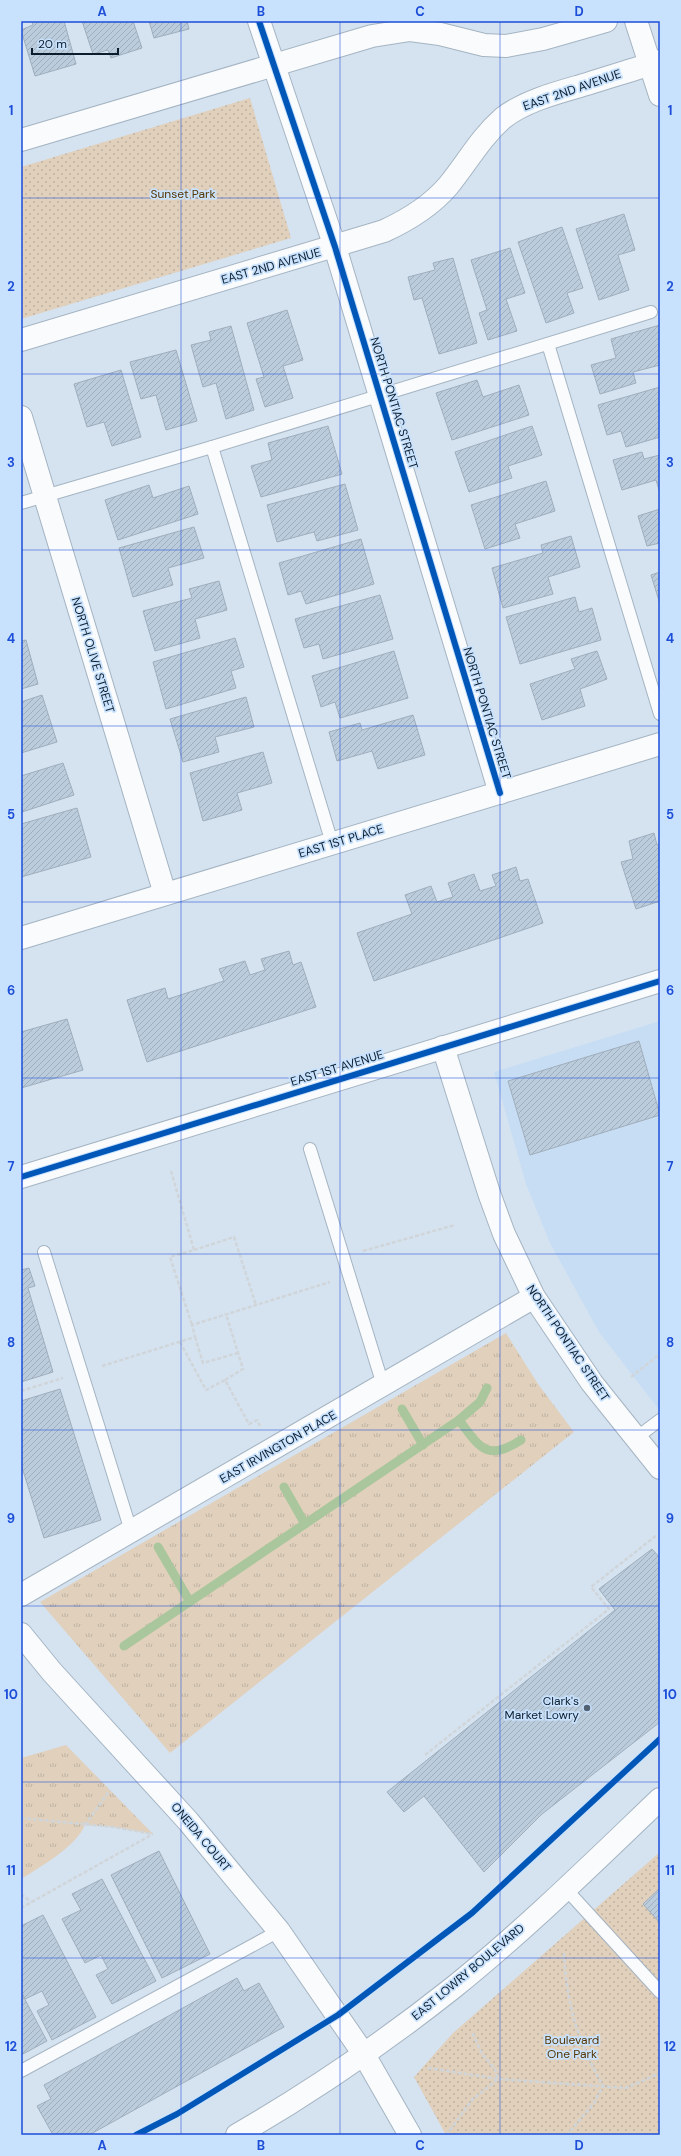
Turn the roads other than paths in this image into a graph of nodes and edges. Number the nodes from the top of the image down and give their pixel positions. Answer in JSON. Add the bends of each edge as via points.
{"nodes":[{"id":1,"x":259,"y":21,"type":"edge"},
{"id":2,"x":606,"y":21,"type":"edge"},
{"id":3,"x":636,"y":21,"type":"edge"},
{"id":4,"x":655,"y":63,"type":"edge"},
{"id":5,"x":273,"y":65,"type":"junction"},
{"id":6,"x":660,"y":95,"type":"edge"},
{"id":7,"x":21,"y":140,"type":"edge"},
{"id":8,"x":335,"y":247,"type":"junction"},
{"id":9,"x":651,"y":312,"type":"dead end"},
{"id":10,"x":21,"y":340,"type":"edge"},
{"id":11,"x":548,"y":344,"type":"junction"},
{"id":12,"x":380,"y":396,"type":"junction"},
{"id":13,"x":21,"y":417,"type":"edge"},
{"id":14,"x":212,"y":447,"type":"junction"},
{"id":15,"x":45,"y":496,"type":"junction"},
{"id":16,"x":21,"y":503,"type":"edge"},
{"id":17,"x":660,"y":714,"type":"edge"},
{"id":18,"x":660,"y":744,"type":"edge"},
{"id":19,"x":500,"y":793,"type":"junction"},
{"id":20,"x":332,"y":844,"type":"junction"},
{"id":21,"x":165,"y":894,"type":"junction"},
{"id":22,"x":21,"y":938,"type":"edge"},
{"id":23,"x":660,"y":981,"type":"edge"},
{"id":24,"x":444,"y":1047,"type":"junction"},
{"id":25,"x":310,"y":1149,"type":"dead end"},
{"id":26,"x":21,"y":1177,"type":"edge"},
{"id":27,"x":44,"y":1252,"type":"dead end"},
{"id":28,"x":534,"y":1297,"type":"junction"},
{"id":29,"x":384,"y":1386,"type":"junction"},
{"id":30,"x":660,"y":1420,"type":"edge"},
{"id":31,"x":636,"y":1438,"type":"junction"},
{"id":32,"x":660,"y":1468,"type":"edge"},
{"id":33,"x":131,"y":1532,"type":"junction"},
{"id":34,"x":21,"y":1595,"type":"edge"},
{"id":35,"x":21,"y":1634,"type":"edge"},
{"id":36,"x":660,"y":1799,"type":"edge"},
{"id":37,"x":565,"y":1888,"type":"junction"},
{"id":38,"x":279,"y":1931,"type":"junction"},
{"id":39,"x":660,"y":1992,"type":"edge"},
{"id":40,"x":363,"y":2053,"type":"junction"},
{"id":41,"x":21,"y":2071,"type":"edge"},
{"id":42,"x":237,"y":2135,"type":"edge"},
{"id":43,"x":410,"y":2135,"type":"edge"}],
"edges":[{"from":1,"to":5,"type":"street","name":"NORTH PONTIAC STREET"},
{"from":2,"to":5,"type":"street","via":[[544,39],[506,46],[484,45],[440,34],[410,30],[394,32]]},
{"from":3,"to":4,"type":"street"},
{"from":4,"to":6,"type":"street"},
{"from":4,"to":8,"type":"street","name":"EAST 2ND AVENUE","via":[[560,92],[505,117],[483,137],[448,186],[422,211],[384,231]]},
{"from":5,"to":7,"type":"street"},
{"from":5,"to":8,"type":"street","name":"NORTH PONTIAC STREET"},
{"from":8,"to":10,"type":"street","name":"EAST 2ND AVENUE"},
{"from":8,"to":12,"type":"street","name":"NORTH PONTIAC STREET"},
{"from":9,"to":11,"type":"lane"},
{"from":11,"to":12,"type":"lane"},
{"from":11,"to":17,"type":"lane"},
{"from":12,"to":14,"type":"lane"},
{"from":12,"to":19,"type":"street","name":"NORTH PONTIAC STREET"},
{"from":13,"to":15,"type":"street","name":"NORTH OLIVE STREET"},
{"from":14,"to":15,"type":"lane"},
{"from":14,"to":20,"type":"lane"},
{"from":15,"to":16,"type":"lane"},
{"from":15,"to":21,"type":"street","name":"NORTH OLIVE STREET"},
{"from":18,"to":19,"type":"street","name":"EAST 1ST PLACE"},
{"from":19,"to":20,"type":"street","name":"EAST 1ST PLACE"},
{"from":20,"to":21,"type":"street","name":"EAST 1ST PLACE"},
{"from":21,"to":22,"type":"street","name":"EAST 1ST PLACE"},
{"from":23,"to":24,"type":"street","name":"EAST 1ST AVENUE"},
{"from":24,"to":26,"type":"street","name":"EAST 1ST AVENUE"},
{"from":24,"to":28,"type":"street","name":"NORTH PONTIAC STREET","via":[[489,1193],[504,1234]]},
{"from":25,"to":29,"type":"lane"},
{"from":27,"to":33,"type":"lane"},
{"from":28,"to":29,"type":"street","name":"EAST IRVINGTON PLACE"},
{"from":28,"to":31,"type":"street","name":"NORTH PONTIAC STREET","via":[[592,1383]]},
{"from":29,"to":33,"type":"street","name":"EAST IRVINGTON PLACE"},
{"from":30,"to":31,"type":"lane"},
{"from":31,"to":32,"type":"street","name":"NORTH PONTIAC STREET"},
{"from":33,"to":34,"type":"street","name":"EAST IRVINGTON PLACE"},
{"from":35,"to":38,"type":"street","name":"ONEIDA COURT","via":[[183,1815]]},
{"from":36,"to":37,"type":"street","name":"EAST LOWRY BOULEVARD"},
{"from":37,"to":39,"type":"lane"},
{"from":37,"to":40,"type":"street","name":"EAST LOWRY BOULEVARD","via":[[454,1986]]},
{"from":38,"to":40,"type":"street","name":"ONEIDA COURT"},
{"from":38,"to":41,"type":"lane"},
{"from":40,"to":42,"type":"street","name":"EAST LOWRY BOULEVARD"},
{"from":40,"to":43,"type":"street","name":"ONEIDA COURT"}]}
